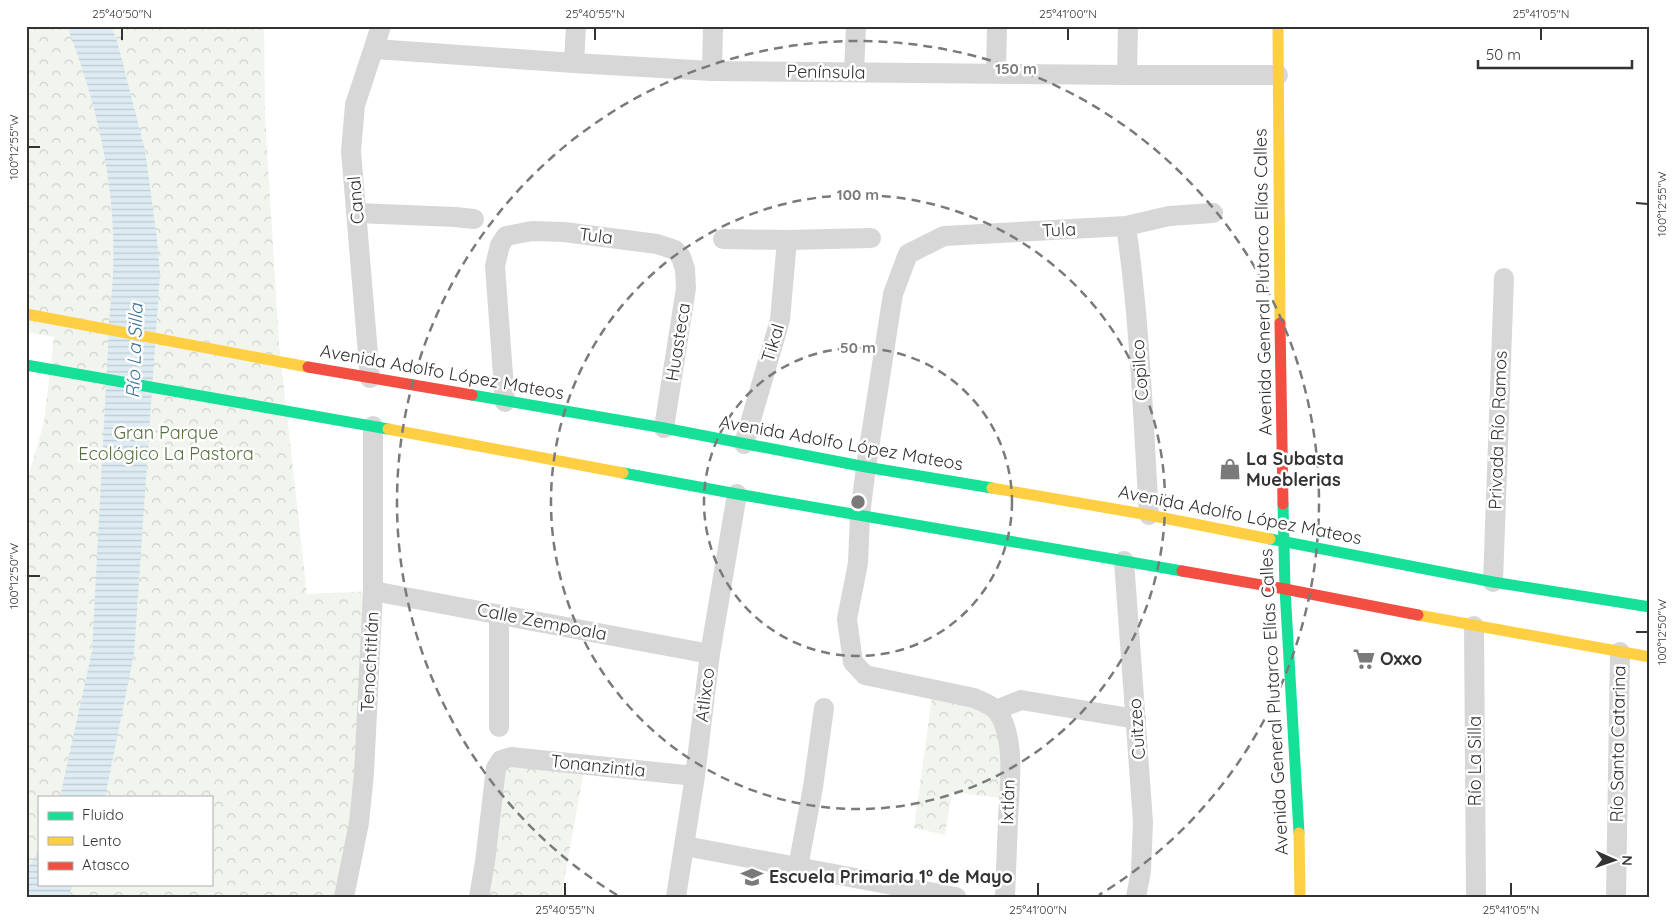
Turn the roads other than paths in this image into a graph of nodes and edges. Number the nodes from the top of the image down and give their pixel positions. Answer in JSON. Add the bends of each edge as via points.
{"nodes":[{"id":1,"x":381,"y":26,"type":"edge"},
{"id":2,"x":576,"y":26,"type":"edge"},
{"id":3,"x":713,"y":26,"type":"edge"},
{"id":4,"x":856,"y":26,"type":"edge"},
{"id":5,"x":997,"y":26,"type":"edge"},
{"id":6,"x":1128,"y":26,"type":"edge"},
{"id":7,"x":1278,"y":26,"type":"edge"},
{"id":8,"x":374,"y":49,"type":"junction"},
{"id":9,"x":574,"y":63,"type":"junction"},
{"id":10,"x":712,"y":70,"type":"junction"},
{"id":11,"x":854,"y":72,"type":"junction"},
{"id":12,"x":996,"y":73,"type":"junction"},
{"id":13,"x":1127,"y":75,"type":"junction"},
{"id":14,"x":1278,"y":75,"type":"junction"},
{"id":15,"x":357,"y":213,"type":"junction"},
{"id":16,"x":1212,"y":213,"type":"dead end"},
{"id":17,"x":474,"y":219,"type":"dead end"},
{"id":18,"x":1126,"y":226,"type":"junction"},
{"id":19,"x":871,"y":238,"type":"dead end"},
{"id":20,"x":723,"y":239,"type":"dead end"},
{"id":21,"x":787,"y":240,"type":"junction"},
{"id":22,"x":681,"y":258,"type":"joint"},
{"id":23,"x":1504,"y":278,"type":"dead end"},
{"id":24,"x":26,"y":314,"type":"edge"},
{"id":25,"x":26,"y":365,"type":"edge"},
{"id":26,"x":370,"y":378,"type":"junction"},
{"id":27,"x":505,"y":402,"type":"junction"},
{"id":28,"x":373,"y":426,"type":"junction"},
{"id":29,"x":664,"y":428,"type":"junction"},
{"id":30,"x":744,"y":444,"type":"junction"},
{"id":31,"x":866,"y":467,"type":"junction"},
{"id":32,"x":737,"y":494,"type":"junction"},
{"id":33,"x":860,"y":515,"type":"junction"},
{"id":34,"x":1149,"y":515,"type":"junction"},
{"id":35,"x":1284,"y":540,"type":"junction"},
{"id":36,"x":1124,"y":561,"type":"junction"},
{"id":37,"x":1493,"y":582,"type":"junction"},
{"id":38,"x":1284,"y":589,"type":"junction"},
{"id":39,"x":373,"y":590,"type":"junction"},
{"id":40,"x":1650,"y":607,"type":"edge"},
{"id":41,"x":499,"y":615,"type":"junction"},
{"id":42,"x":1474,"y":626,"type":"junction"},
{"id":43,"x":1620,"y":652,"type":"junction"},
{"id":44,"x":710,"y":654,"type":"junction"},
{"id":45,"x":1650,"y":657,"type":"edge"},
{"id":46,"x":824,"y":708,"type":"dead end"},
{"id":47,"x":996,"y":710,"type":"junction"},
{"id":48,"x":1136,"y":719,"type":"junction"},
{"id":49,"x":499,"y":727,"type":"dead end"},
{"id":50,"x":695,"y":776,"type":"junction"},
{"id":51,"x":685,"y":846,"type":"junction"},
{"id":52,"x":798,"y":867,"type":"junction"},
{"id":53,"x":934,"y":895,"type":"edge"},
{"id":54,"x":344,"y":897,"type":"edge"},
{"id":55,"x":479,"y":897,"type":"edge"},
{"id":56,"x":676,"y":897,"type":"edge"},
{"id":57,"x":956,"y":897,"type":"edge"},
{"id":58,"x":1005,"y":897,"type":"edge"},
{"id":59,"x":1136,"y":897,"type":"edge"},
{"id":60,"x":1300,"y":897,"type":"edge"},
{"id":61,"x":1476,"y":897,"type":"edge"},
{"id":62,"x":1616,"y":897,"type":"edge"}],
"edges":[{"from":1,"to":8,"type":"street","name":"Canal"},
{"from":2,"to":9,"type":"street"},
{"from":3,"to":10,"type":"street"},
{"from":4,"to":11,"type":"street"},
{"from":5,"to":12,"type":"street"},
{"from":6,"to":13,"type":"street"},
{"from":7,"to":14,"type":"main road","name":"Avenida General Plutarco Elías Calles"},
{"from":8,"to":9,"type":"street","name":"Península"},
{"from":8,"to":15,"type":"street","name":"Canal","via":[[355,105],[352,128]]},
{"from":9,"to":10,"type":"street","name":"Península"},
{"from":10,"to":11,"type":"street","name":"Península"},
{"from":11,"to":12,"type":"street","name":"Península"},
{"from":12,"to":13,"type":"street","name":"Península"},
{"from":13,"to":14,"type":"street","name":"Península"},
{"from":14,"to":35,"type":"main road","name":"Avenida General Plutarco Elías Calles"},
{"from":15,"to":17,"type":"street"},
{"from":15,"to":26,"type":"street","name":"Canal"},
{"from":16,"to":18,"type":"street","name":"Tula","via":[[1169,216]]},
{"from":18,"to":31,"type":"street","name":"Tula","via":[[944,236],[908,254],[893,294]]},
{"from":18,"to":34,"type":"street","name":"Copilco","via":[[1137,331]]},
{"from":19,"to":21,"type":"street"},
{"from":20,"to":21,"type":"street"},
{"from":21,"to":30,"type":"street","name":"Tikal","via":[[780,320]]},
{"from":22,"to":27,"type":"street","name":"Tula","via":[[675,250],[657,244],[564,232],[532,231],[506,236],[500,245],[495,266]]},
{"from":22,"to":29,"type":"street","name":"Huasteca","via":[[686,277],[685,302]]},
{"from":23,"to":37,"type":"street","name":"Privada Río Ramos"},
{"from":24,"to":26,"type":"main road","name":"Avenida Adolfo López Mateos"},
{"from":25,"to":28,"type":"main road"},
{"from":26,"to":27,"type":"main road","name":"Avenida Adolfo López Mateos"},
{"from":27,"to":29,"type":"main road","name":"Avenida Adolfo López Mateos"},
{"from":28,"to":32,"type":"main road"},
{"from":28,"to":39,"type":"street","name":"Tenochtitlán"},
{"from":29,"to":30,"type":"main road","name":"Avenida Adolfo López Mateos"},
{"from":30,"to":31,"type":"main road","name":"Avenida Adolfo López Mateos"},
{"from":31,"to":33,"type":"street"},
{"from":31,"to":34,"type":"main road","name":"Avenida Adolfo López Mateos"},
{"from":32,"to":33,"type":"main road"},
{"from":32,"to":44,"type":"street","name":"Atlixco"},
{"from":33,"to":36,"type":"main road"},
{"from":33,"to":47,"type":"street","via":[[858,563],[847,619],[853,662],[865,675],[974,698]]},
{"from":34,"to":35,"type":"main road","name":"Avenida Adolfo López Mateos"},
{"from":35,"to":37,"type":"main road","name":"Avenida Adolfo López Mateos"},
{"from":35,"to":38,"type":"main road","name":"Avenida General Plutarco Elías Calles"},
{"from":36,"to":38,"type":"main road"},
{"from":36,"to":48,"type":"street","name":"Cuitzeo"},
{"from":37,"to":40,"type":"main road","name":"Avenida Adolfo López Mateos"},
{"from":38,"to":42,"type":"main road"},
{"from":38,"to":60,"type":"main road","name":"Avenida General Plutarco Elías Calles","via":[[1300,841]]},
{"from":39,"to":41,"type":"street","name":"Calle Zempoala"},
{"from":39,"to":54,"type":"street","name":"Tenochtitlán","via":[[359,823]]},
{"from":41,"to":44,"type":"street","name":"Calle Zempoala"},
{"from":41,"to":49,"type":"street"},
{"from":42,"to":43,"type":"main road"},
{"from":42,"to":61,"type":"street","name":"Río La Silla"},
{"from":43,"to":45,"type":"main road"},
{"from":43,"to":62,"type":"street","name":"Río Santa Catarina"},
{"from":44,"to":50,"type":"street","name":"Atlixco"},
{"from":46,"to":52,"type":"street"},
{"from":47,"to":48,"type":"street","via":[[1021,700]]},
{"from":47,"to":58,"type":"street","name":"Ixtlán","via":[[1009,747]]},
{"from":48,"to":59,"type":"street","name":"Cuitzeo","via":[[1143,822],[1141,871]]},
{"from":50,"to":51,"type":"street","name":"Atlixco"},
{"from":50,"to":55,"type":"street","name":"Tonanzintla","via":[[511,757],[501,760],[496,768]]},
{"from":51,"to":52,"type":"street"},
{"from":51,"to":56,"type":"street","name":"Atlixco"},
{"from":52,"to":53,"type":"street"},
{"from":53,"to":57,"type":"street"}]}
